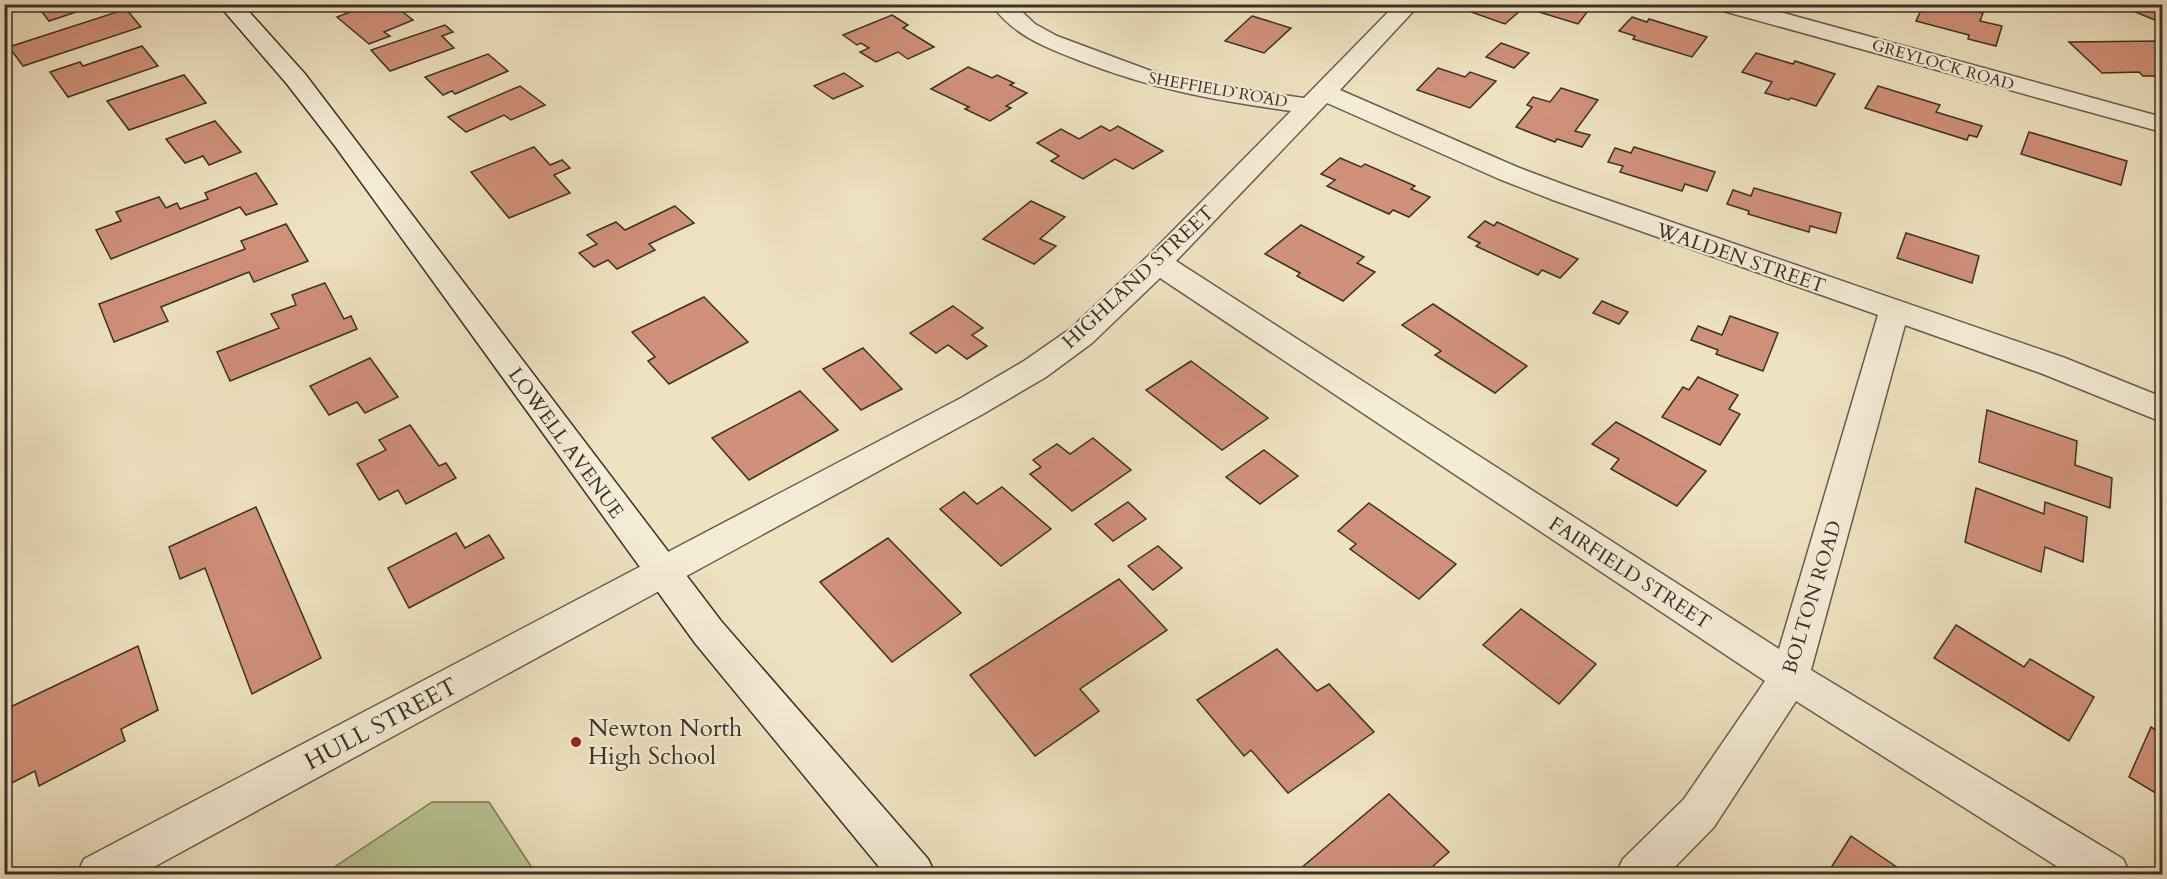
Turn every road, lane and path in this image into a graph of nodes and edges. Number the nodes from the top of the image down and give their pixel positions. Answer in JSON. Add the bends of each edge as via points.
{"nodes":[{"id":1,"x":229,"y":4,"type":"edge"},
{"id":2,"x":1002,"y":4,"type":"edge"},
{"id":3,"x":1409,"y":4,"type":"edge"},
{"id":4,"x":1724,"y":4,"type":"edge"},
{"id":5,"x":1317,"y":99,"type":"junction"},
{"id":6,"x":2163,"y":125,"type":"edge"},
{"id":7,"x":1158,"y":263,"type":"junction"},
{"id":8,"x":1894,"y":312,"type":"junction"},
{"id":9,"x":2163,"y":410,"type":"edge"},
{"id":10,"x":662,"y":573,"type":"junction"},
{"id":11,"x":1790,"y":677,"type":"junction"},
{"id":12,"x":99,"y":874,"type":"edge"},
{"id":13,"x":913,"y":874,"type":"edge"},
{"id":14,"x":1638,"y":874,"type":"edge"},
{"id":15,"x":2108,"y":874,"type":"edge"}],
"edges":[{"from":1,"to":10,"type":"street","name":"LOWELL AVENUE","via":[[296,79],[344,141]]},
{"from":2,"to":5,"type":"street","name":"SHEFFIELD ROAD","via":[[1006,12],[1027,28],[1058,45],[1144,77],[1179,86]]},
{"from":3,"to":5,"type":"street","name":"HIGHLAND STREET"},
{"from":4,"to":6,"type":"street","name":"GREYLOCK ROAD"},
{"from":5,"to":7,"type":"street","name":"HIGHLAND STREET"},
{"from":5,"to":8,"type":"street","name":"WALDEN STREET","via":[[1632,219]]},
{"from":7,"to":10,"type":"street","name":"HIGHLAND STREET","via":[[1081,336],[1035,369]]},
{"from":7,"to":11,"type":"street","name":"FAIRFIELD STREET"},
{"from":8,"to":9,"type":"street","name":"WALDEN STREET","via":[[2054,366]]},
{"from":8,"to":11,"type":"street","name":"BOLTON ROAD"},
{"from":10,"to":12,"type":"street","name":"HULL STREET"},
{"from":10,"to":13,"type":"street","name":"LOWELL AVENUE"},
{"from":11,"to":14,"type":"street","name":"BOLTON ROAD","via":[[1699,813]]},
{"from":11,"to":15,"type":"street","name":"FAIRFIELD STREET"}]}
